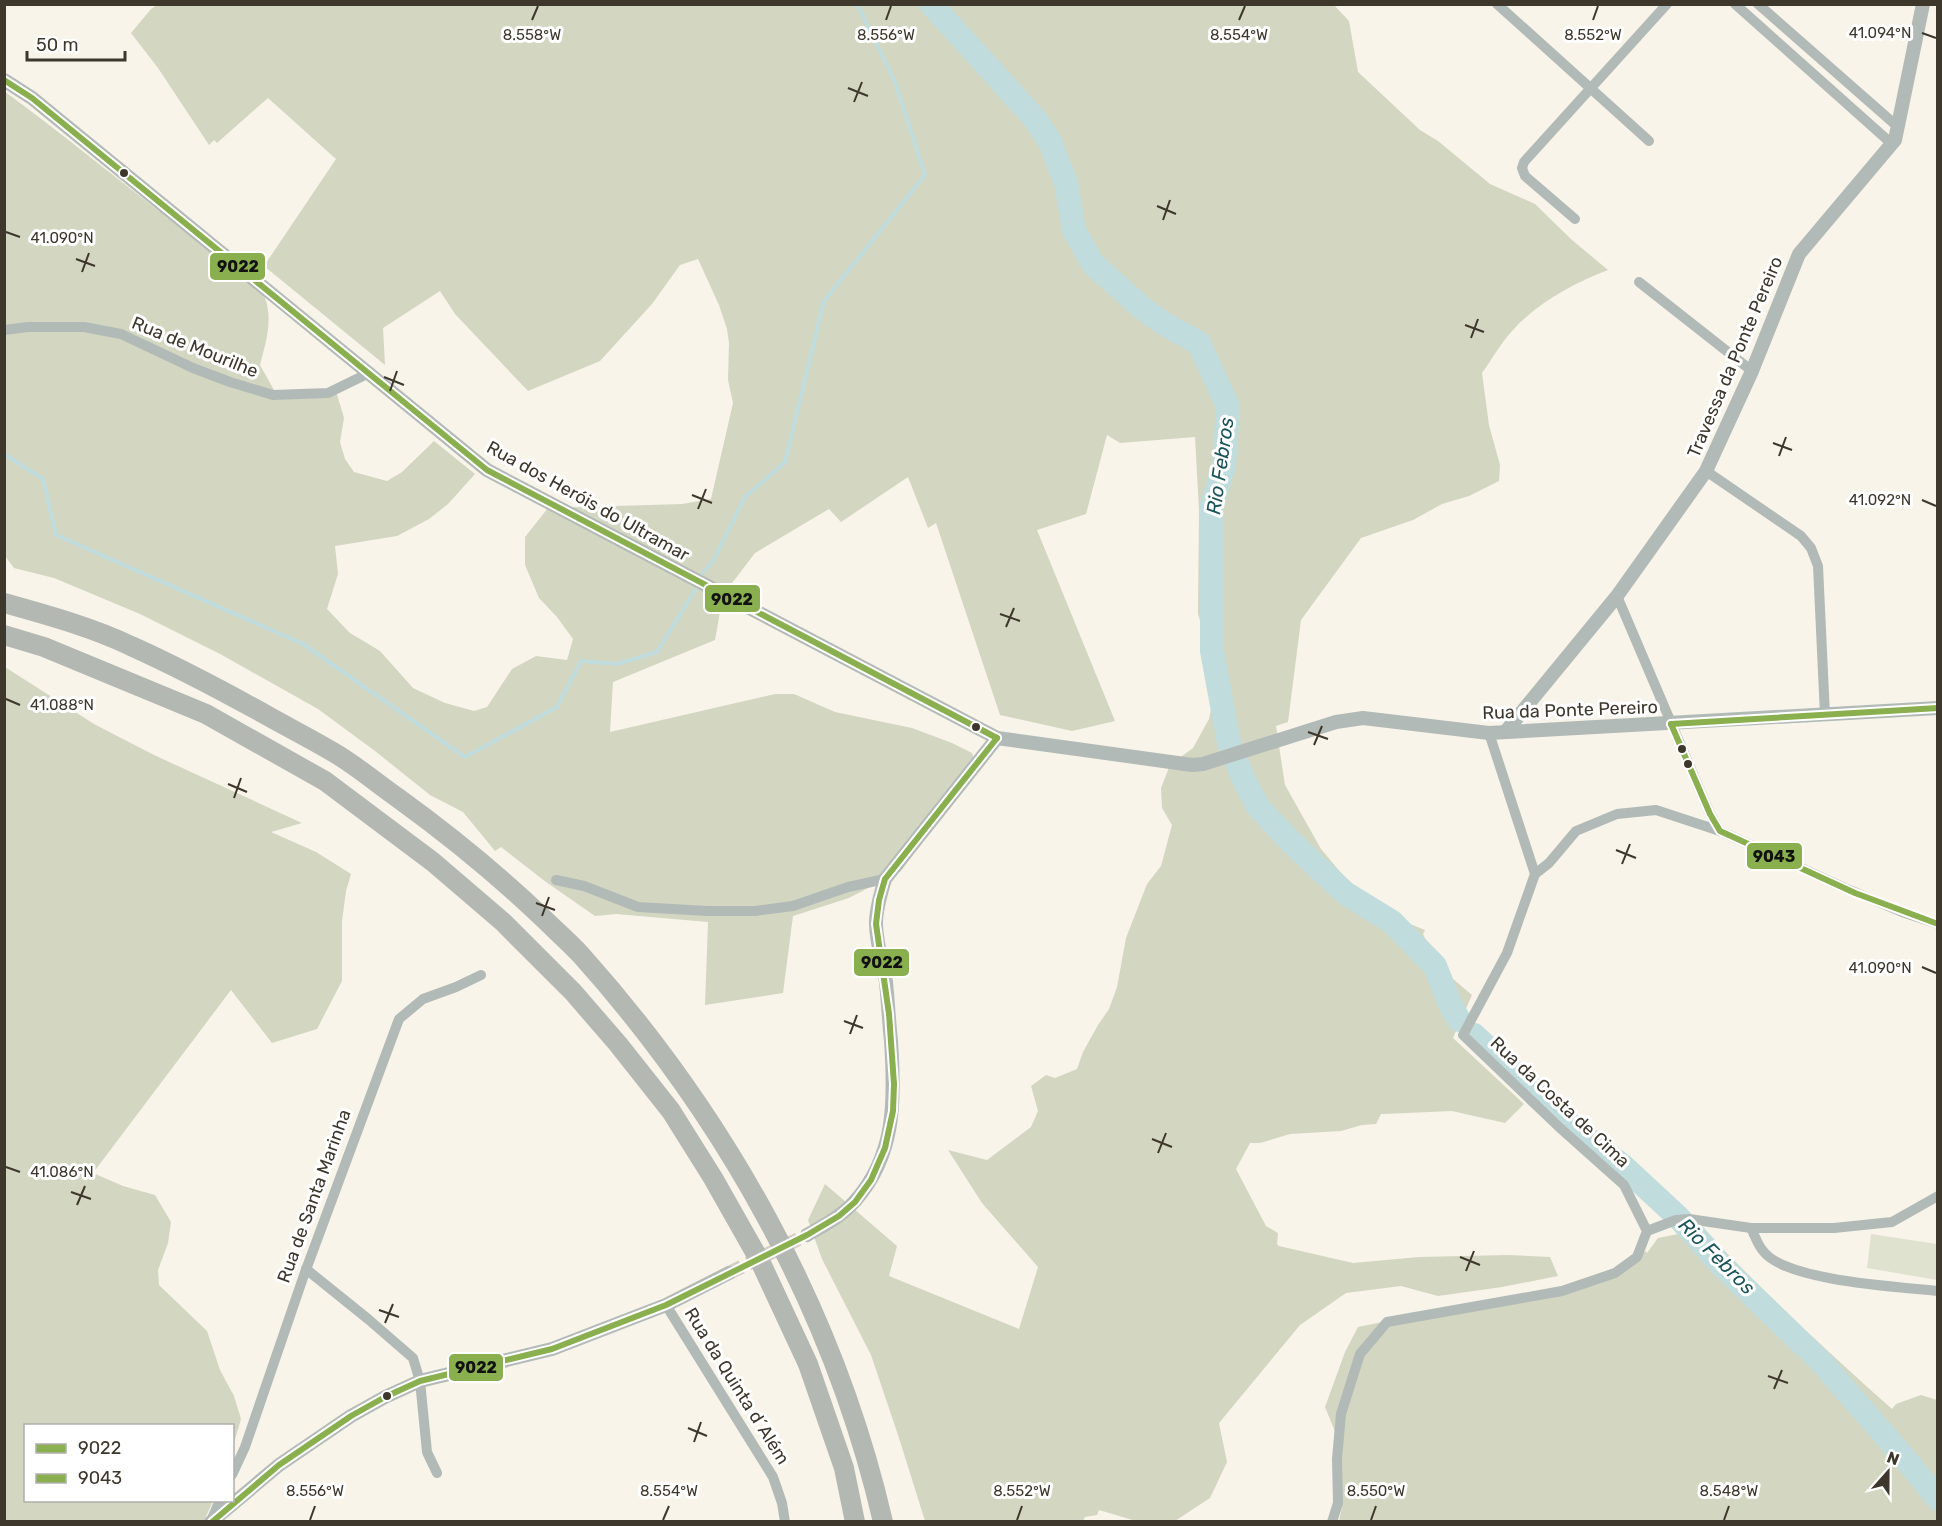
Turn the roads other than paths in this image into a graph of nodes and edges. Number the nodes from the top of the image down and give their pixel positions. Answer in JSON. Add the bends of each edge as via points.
{"nodes":[{"id":1,"x":1497,"y":4,"type":"edge"},
{"id":2,"x":1667,"y":4,"type":"edge"},
{"id":3,"x":1735,"y":4,"type":"edge"},
{"id":4,"x":1758,"y":4,"type":"edge"},
{"id":5,"x":1923,"y":4,"type":"edge"},
{"id":6,"x":4,"y":80,"type":"edge"},
{"id":7,"x":1591,"y":88,"type":"junction"},
{"id":8,"x":1898,"y":127,"type":"junction"},
{"id":9,"x":1649,"y":141,"type":"dead end"},
{"id":10,"x":1892,"y":144,"type":"junction"},
{"id":11,"x":1575,"y":219,"type":"dead end"},
{"id":12,"x":1639,"y":282,"type":"dead end"},
{"id":13,"x":4,"y":330,"type":"edge"},
{"id":14,"x":1752,"y":371,"type":"junction"},
{"id":15,"x":369,"y":373,"type":"junction"},
{"id":16,"x":1706,"y":471,"type":"junction"},
{"id":17,"x":1617,"y":596,"type":"junction"},
{"id":18,"x":4,"y":603,"type":"edge"},
{"id":19,"x":4,"y":635,"type":"edge"},
{"id":20,"x":1938,"y":708,"type":"edge"},
{"id":21,"x":1825,"y":715,"type":"junction"},
{"id":22,"x":1671,"y":724,"type":"junction"},
{"id":23,"x":1507,"y":730,"type":"junction"},
{"id":24,"x":1489,"y":733,"type":"junction"},
{"id":25,"x":997,"y":738,"type":"junction"},
{"id":26,"x":1720,"y":831,"type":"junction"},
{"id":27,"x":1535,"y":874,"type":"junction"},
{"id":28,"x":885,"y":879,"type":"junction"},
{"id":29,"x":556,"y":880,"type":"dead end"},
{"id":30,"x":1938,"y":924,"type":"edge"},
{"id":31,"x":481,"y":975,"type":"dead end"},
{"id":32,"x":1938,"y":1197,"type":"edge"},
{"id":33,"x":1751,"y":1228,"type":"junction"},
{"id":34,"x":1647,"y":1231,"type":"junction"},
{"id":35,"x":807,"y":1235,"type":"tunnel mouth"},
{"id":36,"x":306,"y":1269,"type":"junction"},
{"id":37,"x":729,"y":1273,"type":"tunnel mouth"},
{"id":38,"x":1938,"y":1291,"type":"edge"},
{"id":39,"x":666,"y":1305,"type":"junction"},
{"id":40,"x":420,"y":1381,"type":"junction"},
{"id":41,"x":234,"y":1470,"type":"edge"},
{"id":42,"x":437,"y":1473,"type":"dead end"},
{"id":43,"x":219,"y":1502,"type":"edge"},
{"id":44,"x":233,"y":1502,"type":"edge"},
{"id":45,"x":234,"y":1502,"type":"edge"},
{"id":46,"x":211,"y":1521,"type":"edge"},
{"id":47,"x":785,"y":1521,"type":"edge"},
{"id":48,"x":855,"y":1521,"type":"edge"},
{"id":49,"x":883,"y":1521,"type":"edge"},
{"id":50,"x":1332,"y":1521,"type":"edge"}],
"edges":[{"from":1,"to":7,"type":"street"},
{"from":2,"to":7,"type":"street"},
{"from":3,"to":10,"type":"street"},
{"from":4,"to":8,"type":"street"},
{"from":5,"to":8,"type":"street","name":"Travessa da Ponte Pereiro"},
{"from":6,"to":15,"type":"street","name":"Rua dos Heróis do Ultramar","via":[[32,98]]},
{"from":7,"to":9,"type":"street"},
{"from":7,"to":11,"type":"street","via":[[1522,168],[1525,176]]},
{"from":8,"to":10,"type":"street","name":"Travessa da Ponte Pereiro"},
{"from":10,"to":14,"type":"street","name":"Travessa da Ponte Pereiro","via":[[1799,254]]},
{"from":12,"to":14,"type":"street"},
{"from":13,"to":15,"type":"street","name":"Rua de Mourilhe","via":[[84,327],[121,334],[193,368],[273,395],[328,393]]},
{"from":14,"to":16,"type":"street","name":"Travessa da Ponte Pereiro"},
{"from":15,"to":25,"type":"street","name":"Rua dos Heróis do Ultramar","via":[[487,470]]},
{"from":16,"to":17,"type":"street","name":"Travessa da Ponte Pereiro"},
{"from":16,"to":21,"type":"street","via":[[1801,536],[1811,548],[1818,566]]},
{"from":17,"to":22,"type":"street"},
{"from":17,"to":23,"type":"street","name":"Travessa da Ponte Pereiro"},
{"from":18,"to":49,"type":"highway","via":[[128,644],[209,683],[339,756],[435,825],[505,882],[579,953],[700,1105],[767,1217],[806,1292],[841,1380]]},
{"from":19,"to":48,"type":"highway","via":[[44,647],[206,714],[326,782],[433,862],[503,922],[573,992],[671,1111],[760,1261],[808,1364],[844,1468]]},
{"from":20,"to":21,"type":"street","name":"Rua da Ponte Pereiro"},
{"from":21,"to":22,"type":"street","name":"Rua da Ponte Pereiro"},
{"from":22,"to":23,"type":"street","name":"Rua da Ponte Pereiro"},
{"from":22,"to":26,"type":"street"},
{"from":23,"to":24,"type":"street","name":"Rua da Ponte Pereiro"},
{"from":24,"to":25,"type":"street","name":"Rua da Ponte Pereiro","via":[[1348,719],[1192,765]]},
{"from":24,"to":27,"type":"street"},
{"from":25,"to":28,"type":"street"},
{"from":26,"to":27,"type":"street","via":[[1656,810],[1617,814],[1576,831],[1550,863]]},
{"from":26,"to":30,"type":"street","via":[[1854,892]]},
{"from":27,"to":34,"type":"street","name":"Rua da Costa de Cima","via":[[1507,953],[1463,1035],[1624,1185]]},
{"from":28,"to":29,"type":"street","via":[[793,906],[755,911],[638,906]]},
{"from":28,"to":35,"type":"street","via":[[876,924],[894,1084],[885,1148],[871,1180],[855,1202]]},
{"from":31,"to":36,"type":"street","name":"Rua de Santa Marinha","via":[[423,999],[399,1019]]},
{"from":32,"to":33,"type":"street","via":[[1892,1222],[1834,1228]]},
{"from":33,"to":34,"type":"street","via":[[1681,1219]]},
{"from":33,"to":38,"type":"street","via":[[1764,1254],[1793,1271],[1855,1283]]},
{"from":34,"to":50,"type":"street","via":[[1637,1257],[1615,1274],[1562,1291],[1387,1322],[1360,1354],[1341,1414],[1338,1503]]},
{"from":36,"to":40,"type":"street","via":[[413,1358]]},
{"from":36,"to":41,"type":"street","name":"Rua de Santa Marinha"},
{"from":37,"to":39,"type":"street","name":"Rua da Quinta d´Além"},
{"from":39,"to":40,"type":"street","via":[[552,1349]]},
{"from":39,"to":47,"type":"street","name":"Rua da Quinta d´Além","via":[[773,1477]]},
{"from":40,"to":42,"type":"street","via":[[427,1452]]},
{"from":40,"to":45,"type":"street","via":[[369,1405],[313,1440]]},
{"from":43,"to":46,"type":"street"},
{"from":44,"to":46,"type":"street"}]}
